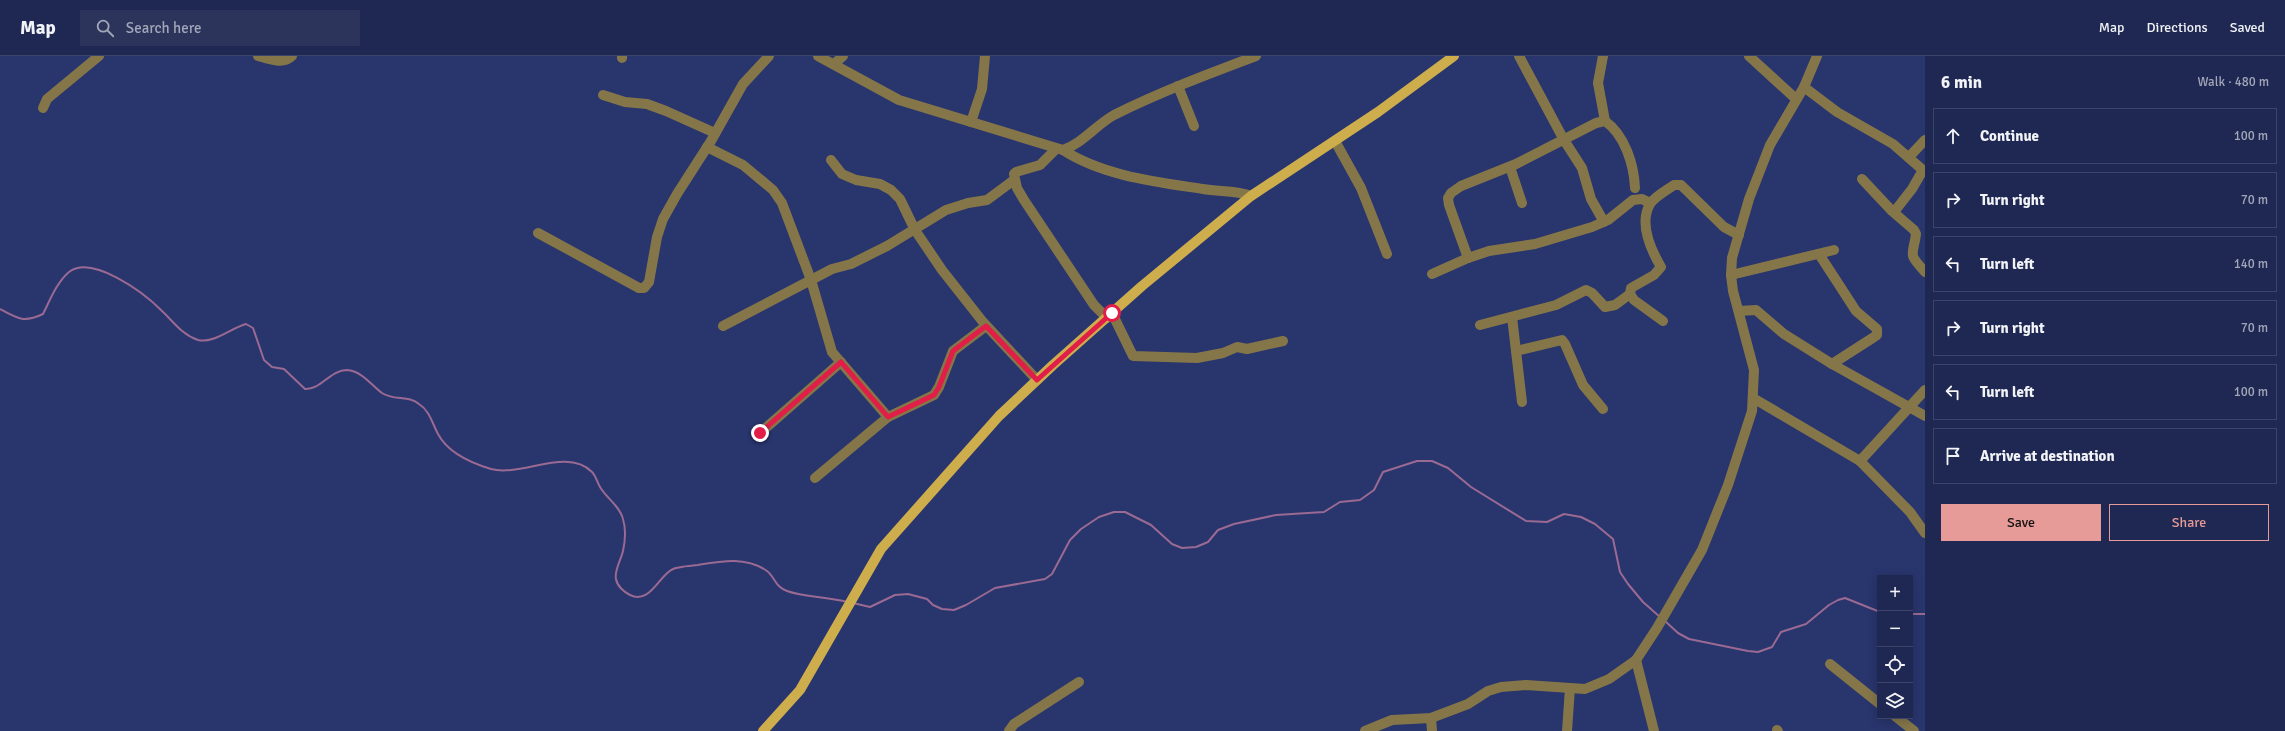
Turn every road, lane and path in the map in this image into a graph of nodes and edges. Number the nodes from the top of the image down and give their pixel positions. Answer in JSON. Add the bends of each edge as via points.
{"nodes":[{"id":1,"x":99,"y":56,"type":"edge"},
{"id":2,"x":258,"y":56,"type":"edge"},
{"id":3,"x":292,"y":56,"type":"edge"},
{"id":4,"x":769,"y":56,"type":"edge"},
{"id":5,"x":818,"y":56,"type":"edge"},
{"id":6,"x":843,"y":56,"type":"edge"},
{"id":7,"x":985,"y":56,"type":"edge"},
{"id":8,"x":1256,"y":56,"type":"edge"},
{"id":9,"x":1454,"y":56,"type":"edge"},
{"id":10,"x":1519,"y":56,"type":"edge"},
{"id":11,"x":1603,"y":56,"type":"edge"},
{"id":12,"x":1749,"y":56,"type":"edge"},
{"id":13,"x":1817,"y":56,"type":"edge"},
{"id":14,"x":1237,"y":60,"type":"edge"},
{"id":15,"x":834,"y":64,"type":"junction"},
{"id":16,"x":1178,"y":86,"type":"junction"},
{"id":17,"x":1804,"y":87,"type":"junction"},
{"id":18,"x":602,"y":95,"type":"dead end"},
{"id":19,"x":1796,"y":100,"type":"junction"},
{"id":20,"x":43,"y":108,"type":"dead end"},
{"id":21,"x":1605,"y":121,"type":"junction"},
{"id":22,"x":971,"y":122,"type":"junction"},
{"id":23,"x":1194,"y":126,"type":"dead end"},
{"id":24,"x":715,"y":133,"type":"junction"},
{"id":25,"x":1564,"y":140,"type":"junction"},
{"id":26,"x":1925,"y":140,"type":"edge"},
{"id":27,"x":1335,"y":141,"type":"junction"},
{"id":28,"x":707,"y":147,"type":"junction"},
{"id":29,"x":1060,"y":149,"type":"junction"},
{"id":30,"x":1909,"y":157,"type":"junction"},
{"id":31,"x":831,"y":160,"type":"dead end"},
{"id":32,"x":1510,"y":167,"type":"junction"},
{"id":33,"x":1924,"y":171,"type":"edge"},
{"id":34,"x":1862,"y":179,"type":"dead end"},
{"id":35,"x":1014,"y":180,"type":"junction"},
{"id":36,"x":1636,"y":188,"type":"dead end"},
{"id":37,"x":1251,"y":196,"type":"junction"},
{"id":38,"x":1522,"y":202,"type":"dead end"},
{"id":39,"x":1650,"y":203,"type":"junction"},
{"id":40,"x":1894,"y":212,"type":"junction"},
{"id":41,"x":1604,"y":222,"type":"junction"},
{"id":42,"x":915,"y":230,"type":"junction"},
{"id":43,"x":538,"y":233,"type":"dead end"},
{"id":44,"x":1739,"y":235,"type":"junction"},
{"id":45,"x":1834,"y":250,"type":"dead end"},
{"id":46,"x":1387,"y":254,"type":"dead end"},
{"id":47,"x":1819,"y":254,"type":"junction"},
{"id":48,"x":1468,"y":258,"type":"junction"},
{"id":49,"x":1925,"y":272,"type":"edge"},
{"id":50,"x":1432,"y":274,"type":"dead end"},
{"id":51,"x":1731,"y":275,"type":"junction"},
{"id":52,"x":811,"y":280,"type":"junction"},
{"id":53,"x":1630,"y":294,"type":"junction"},
{"id":54,"x":1739,"y":311,"type":"junction"},
{"id":55,"x":1109,"y":315,"type":"junction"},
{"id":56,"x":1512,"y":317,"type":"junction"},
{"id":57,"x":1663,"y":322,"type":"dead end"},
{"id":58,"x":723,"y":326,"type":"dead end"},
{"id":59,"x":986,"y":326,"type":"junction"},
{"id":60,"x":1480,"y":326,"type":"dead end"},
{"id":61,"x":1283,"y":341,"type":"dead end"},
{"id":62,"x":1516,"y":351,"type":"junction"},
{"id":63,"x":841,"y":362,"type":"junction"},
{"id":64,"x":1832,"y":364,"type":"junction"},
{"id":65,"x":1037,"y":380,"type":"junction"},
{"id":66,"x":1925,"y":390,"type":"edge"},
{"id":67,"x":1753,"y":398,"type":"junction"},
{"id":68,"x":1522,"y":402,"type":"dead end"},
{"id":69,"x":1911,"y":407,"type":"junction"},
{"id":70,"x":1603,"y":410,"type":"dead end"},
{"id":71,"x":1925,"y":416,"type":"edge"},
{"id":72,"x":888,"y":417,"type":"junction"},
{"id":73,"x":760,"y":433,"type":"dead end"},
{"id":74,"x":1860,"y":461,"type":"junction"},
{"id":75,"x":815,"y":478,"type":"dead end"},
{"id":76,"x":1925,"y":533,"type":"edge"},
{"id":77,"x":1636,"y":660,"type":"junction"},
{"id":78,"x":1830,"y":664,"type":"dead end"},
{"id":79,"x":1079,"y":682,"type":"dead end"},
{"id":80,"x":1570,"y":688,"type":"junction"},
{"id":81,"x":1877,"y":702,"type":"edge"},
{"id":82,"x":1431,"y":718,"type":"junction"},
{"id":83,"x":1899,"y":719,"type":"edge"},
{"id":84,"x":763,"y":731,"type":"edge"},
{"id":85,"x":1009,"y":731,"type":"edge"},
{"id":86,"x":1365,"y":731,"type":"edge"},
{"id":87,"x":1432,"y":731,"type":"edge"},
{"id":88,"x":1567,"y":731,"type":"edge"},
{"id":89,"x":1654,"y":731,"type":"edge"},
{"id":90,"x":1914,"y":731,"type":"edge"}],
"edges":[{"from":1,"to":20,"type":"street","via":[[47,99]]},
{"from":2,"to":3,"type":"street","via":[[279,61],[288,60]]},
{"from":4,"to":24,"type":"street","via":[[743,84]]},
{"from":5,"to":15,"type":"street"},
{"from":6,"to":15,"type":"street"},
{"from":7,"to":22,"type":"street","via":[[982,89]]},
{"from":8,"to":14,"type":"street"},
{"from":9,"to":27,"type":"main road"},
{"from":10,"to":25,"type":"street"},
{"from":11,"to":21,"type":"street","via":[[1598,83]]},
{"from":12,"to":19,"type":"street"},
{"from":13,"to":17,"type":"street"},
{"from":14,"to":16,"type":"street"},
{"from":15,"to":22,"type":"street","via":[[899,100]]},
{"from":16,"to":23,"type":"street"},
{"from":16,"to":29,"type":"street","via":[[1112,116],[1079,142]]},
{"from":17,"to":19,"type":"street"},
{"from":17,"to":30,"type":"street","via":[[1837,112],[1893,144]]},
{"from":18,"to":24,"type":"street","via":[[666,110]]},
{"from":19,"to":44,"type":"street","via":[[1764,158]]},
{"from":21,"to":25,"type":"street"},
{"from":21,"to":36,"type":"street","via":[[1617,134],[1627,152],[1634,169]]},
{"from":22,"to":29,"type":"street"},
{"from":24,"to":28,"type":"street"},
{"from":25,"to":32,"type":"street"},
{"from":25,"to":41,"type":"street","via":[[1582,168],[1592,199]]},
{"from":26,"to":30,"type":"street"},
{"from":27,"to":37,"type":"main road"},
{"from":27,"to":46,"type":"street","via":[[1361,188]]},
{"from":28,"to":43,"type":"street","via":[[663,219],[648,282],[644,288],[639,288]]},
{"from":28,"to":52,"type":"street","via":[[743,164],[773,190],[782,203]]},
{"from":29,"to":35,"type":"street","via":[[1040,165],[1016,172]]},
{"from":29,"to":37,"type":"street","via":[[1083,163],[1127,175],[1184,186],[1240,192]]},
{"from":30,"to":33,"type":"street"},
{"from":31,"to":42,"type":"street","via":[[842,174],[856,180],[880,184],[891,190],[900,199]]},
{"from":32,"to":38,"type":"street"},
{"from":32,"to":48,"type":"street","via":[[1461,186],[1448,198]]},
{"from":33,"to":40,"type":"street"},
{"from":34,"to":40,"type":"street"},
{"from":35,"to":42,"type":"street","via":[[987,200],[968,202],[946,210]]},
{"from":35,"to":55,"type":"street","via":[[1024,200],[1094,305]]},
{"from":37,"to":55,"type":"main road"},
{"from":39,"to":41,"type":"street","via":[[1642,199],[1633,200]]},
{"from":39,"to":44,"type":"street","via":[[1674,185],[1681,185],[1724,227]]},
{"from":39,"to":53,"type":"street","via":[[1645,218],[1647,235],[1661,267],[1631,288]]},
{"from":40,"to":49,"type":"street","via":[[1916,234],[1913,257]]},
{"from":41,"to":48,"type":"street","via":[[1535,244],[1489,251]]},
{"from":42,"to":52,"type":"street","via":[[851,264],[832,269]]},
{"from":42,"to":59,"type":"street"},
{"from":44,"to":51,"type":"street","via":[[1732,258]]},
{"from":45,"to":47,"type":"street"},
{"from":47,"to":51,"type":"street"},
{"from":47,"to":64,"type":"street","via":[[1856,311],[1877,329],[1876,335],[1871,339]]},
{"from":48,"to":50,"type":"street"},
{"from":51,"to":54,"type":"street"},
{"from":52,"to":58,"type":"street"},
{"from":52,"to":63,"type":"street","via":[[827,341]]},
{"from":53,"to":56,"type":"street","via":[[1615,305],[1605,307],[1586,290],[1556,304]]},
{"from":53,"to":57,"type":"street"},
{"from":54,"to":64,"type":"street","via":[[1756,310],[1784,334]]},
{"from":54,"to":67,"type":"street","via":[[1754,370]]},
{"from":55,"to":61,"type":"street","via":[[1133,356],[1197,358],[1223,353],[1237,347],[1248,349]]},
{"from":55,"to":65,"type":"main road"},
{"from":56,"to":60,"type":"street"},
{"from":56,"to":62,"type":"street"},
{"from":59,"to":65,"type":"street"},
{"from":59,"to":72,"type":"street","via":[[953,351],[934,395]]},
{"from":62,"to":68,"type":"street"},
{"from":62,"to":70,"type":"street","via":[[1562,340],[1583,385]]},
{"from":63,"to":72,"type":"street"},
{"from":63,"to":73,"type":"street"},
{"from":64,"to":69,"type":"street"},
{"from":65,"to":84,"type":"main road","via":[[999,416],[881,549],[800,690]]},
{"from":66,"to":69,"type":"street"},
{"from":67,"to":74,"type":"street"},
{"from":67,"to":77,"type":"street","via":[[1752,411],[1728,485],[1702,550]]},
{"from":69,"to":71,"type":"street"},
{"from":69,"to":74,"type":"street"},
{"from":72,"to":75,"type":"street"},
{"from":74,"to":76,"type":"street","via":[[1910,512]]},
{"from":77,"to":80,"type":"street","via":[[1609,678],[1585,689]]},
{"from":77,"to":89,"type":"street"},
{"from":78,"to":81,"type":"street"},
{"from":79,"to":85,"type":"street","via":[[1014,724]]},
{"from":80,"to":82,"type":"street","via":[[1501,687],[1488,691],[1468,704]]},
{"from":80,"to":88,"type":"street"},
{"from":82,"to":86,"type":"street","via":[[1392,720]]},
{"from":82,"to":87,"type":"street"},
{"from":83,"to":90,"type":"street"}]}
